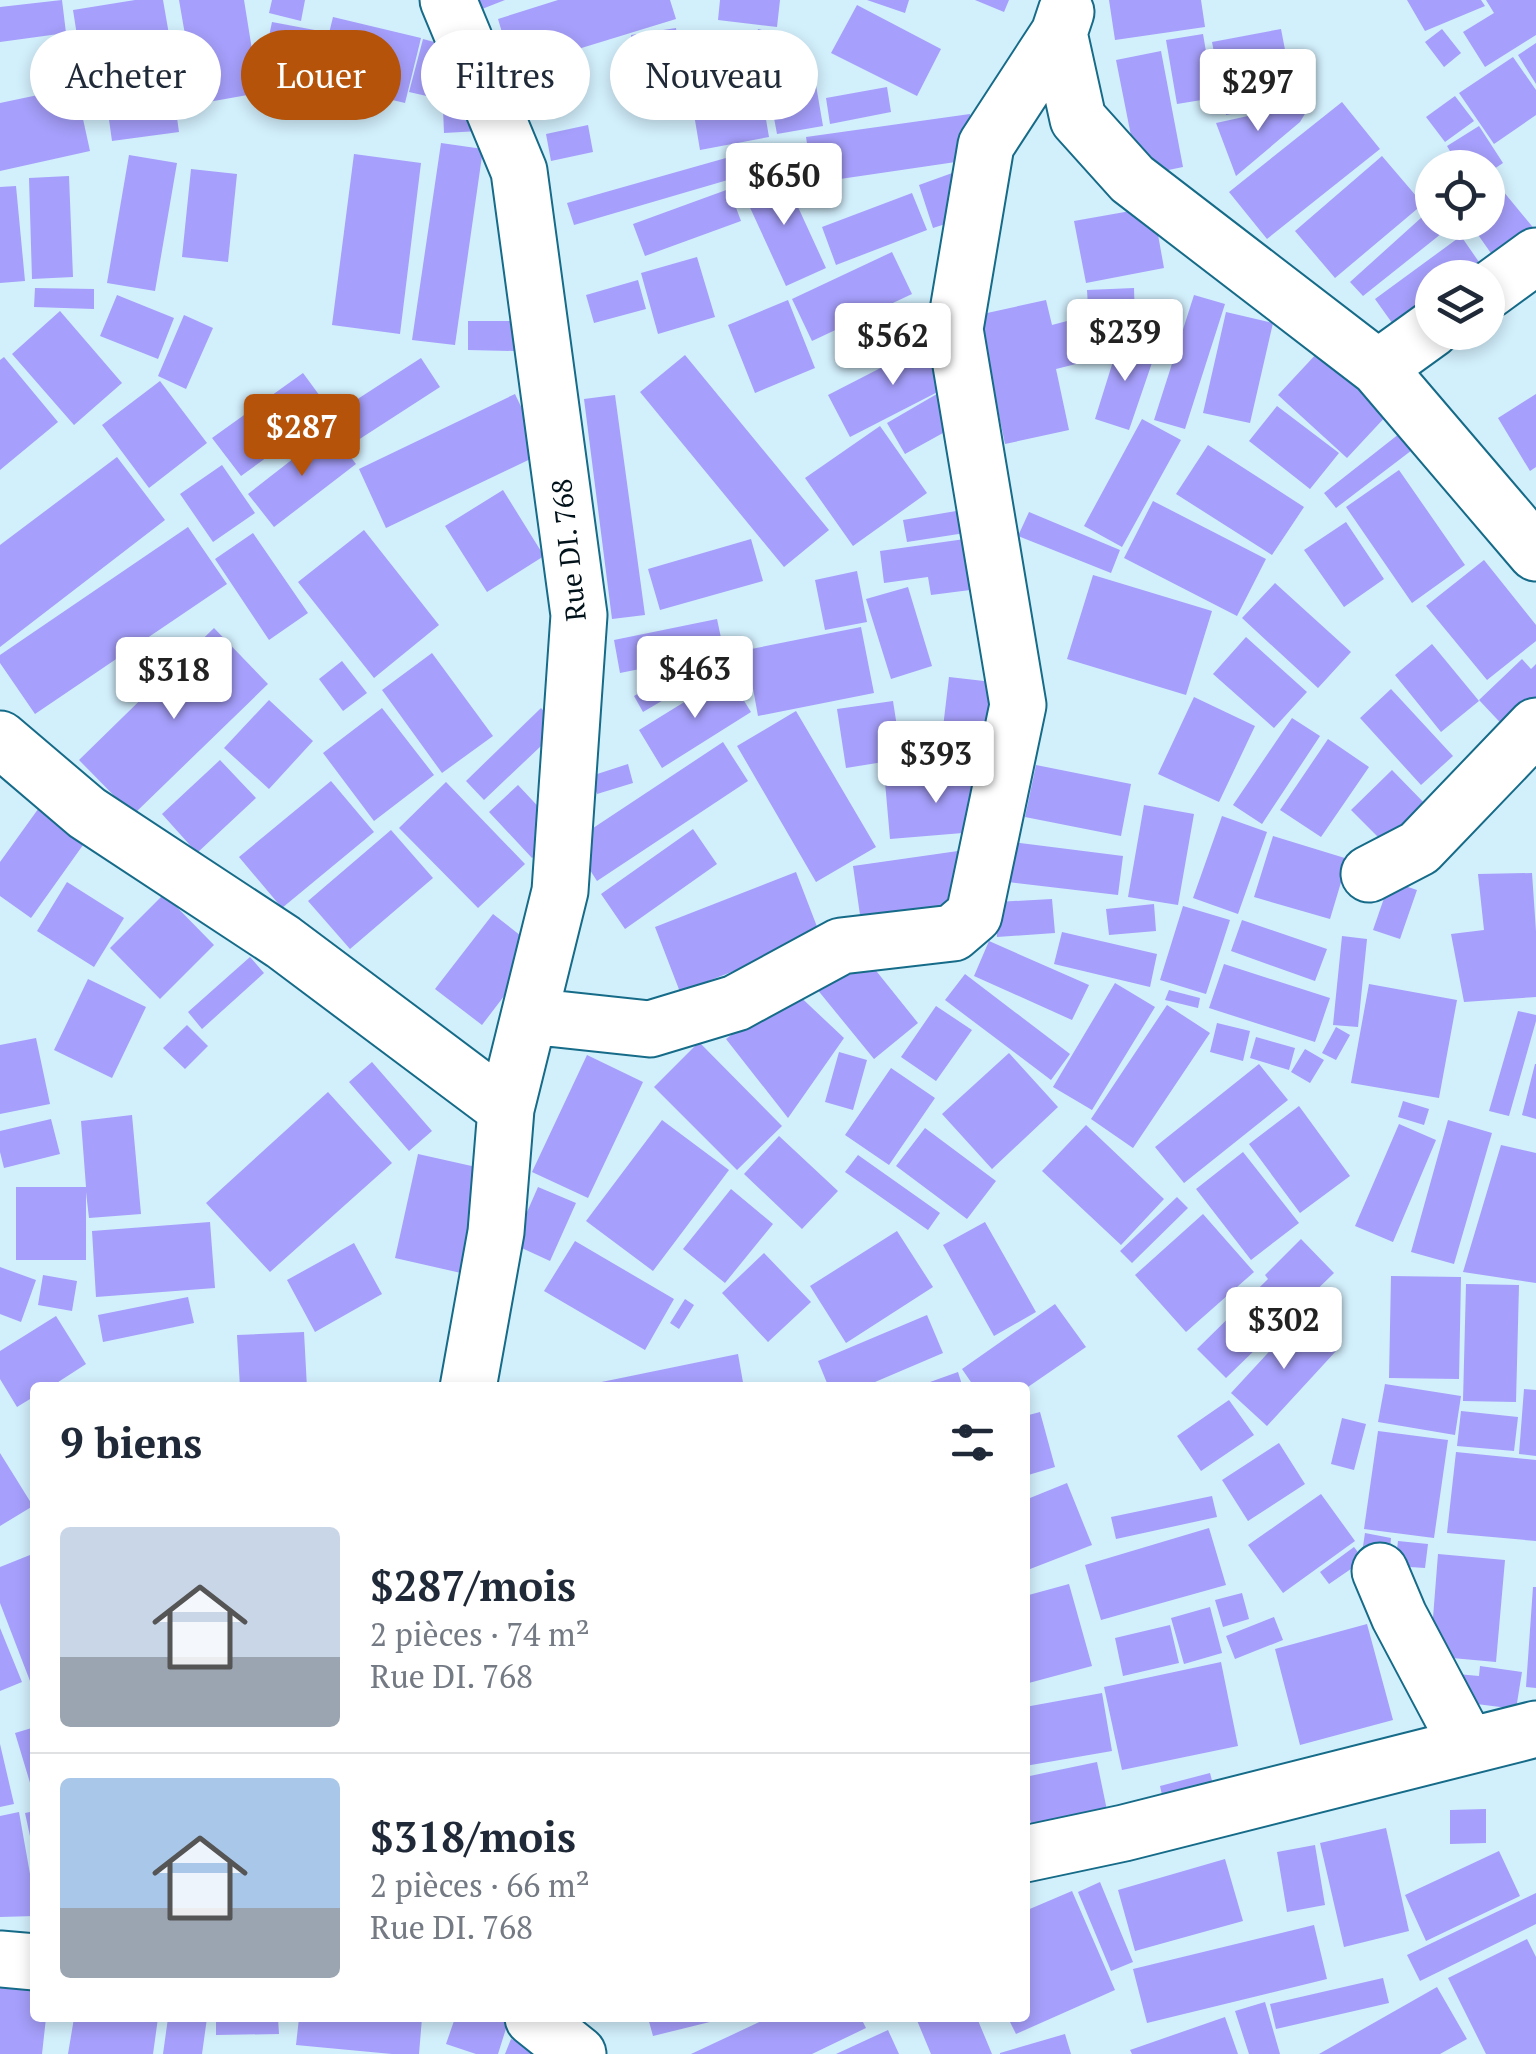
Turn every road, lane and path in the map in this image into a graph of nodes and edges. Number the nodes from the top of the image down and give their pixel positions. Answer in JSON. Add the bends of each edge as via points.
{"nodes":[{"id":1,"x":448,"y":0,"type":"edge"},
{"id":2,"x":1065,"y":17,"type":"edge"},
{"id":3,"x":1536,"y":256,"type":"edge"},
{"id":4,"x":1505,"y":278,"type":"edge"},
{"id":5,"x":1415,"y":341,"type":"edge"},
{"id":6,"x":1378,"y":368,"type":"junction"},
{"id":7,"x":1536,"y":553,"type":"edge"},
{"id":8,"x":1536,"y":726,"type":"edge"},
{"id":9,"x":0,"y":739,"type":"edge"},
{"id":10,"x":1369,"y":874,"type":"dead end"},
{"id":11,"x":529,"y":1016,"type":"junction"},
{"id":12,"x":506,"y":1109,"type":"junction"},
{"id":13,"x":469,"y":1382,"type":"edge"},
{"id":14,"x":1380,"y":1571,"type":"dead end"},
{"id":15,"x":1536,"y":1729,"type":"edge"},
{"id":16,"x":1468,"y":1746,"type":"junction"},
{"id":17,"x":1030,"y":1853,"type":"edge"},
{"id":18,"x":0,"y":1959,"type":"edge"},
{"id":19,"x":30,"y":1962,"type":"edge"},
{"id":20,"x":539,"y":2022,"type":"edge"},
{"id":21,"x":578,"y":2054,"type":"edge"}],
"edges":[{"from":1,"to":11,"type":"street","name":"Rue DI. 768","via":[[519,171],[578,615],[560,891]]},
{"from":2,"to":6,"type":"street","via":[[1078,119],[1132,179]]},
{"from":2,"to":11,"type":"street","via":[[986,145],[956,329],[1018,704],[974,915],[953,933],[841,946],[736,1003],[650,1029]]},
{"from":3,"to":4,"type":"street"},
{"from":5,"to":6,"type":"street"},
{"from":6,"to":7,"type":"street"},
{"from":8,"to":10,"type":"street","via":[[1419,848]]},
{"from":9,"to":12,"type":"street","via":[[87,813],[283,942]]},
{"from":11,"to":12,"type":"street","name":"Rue DI. 768"},
{"from":12,"to":13,"type":"street","name":"Rue DI. 768","via":[[496,1232]]},
{"from":14,"to":16,"type":"street"},
{"from":15,"to":16,"type":"street"},
{"from":16,"to":17,"type":"street"},
{"from":18,"to":19,"type":"street"},
{"from":20,"to":21,"type":"street"}]}
